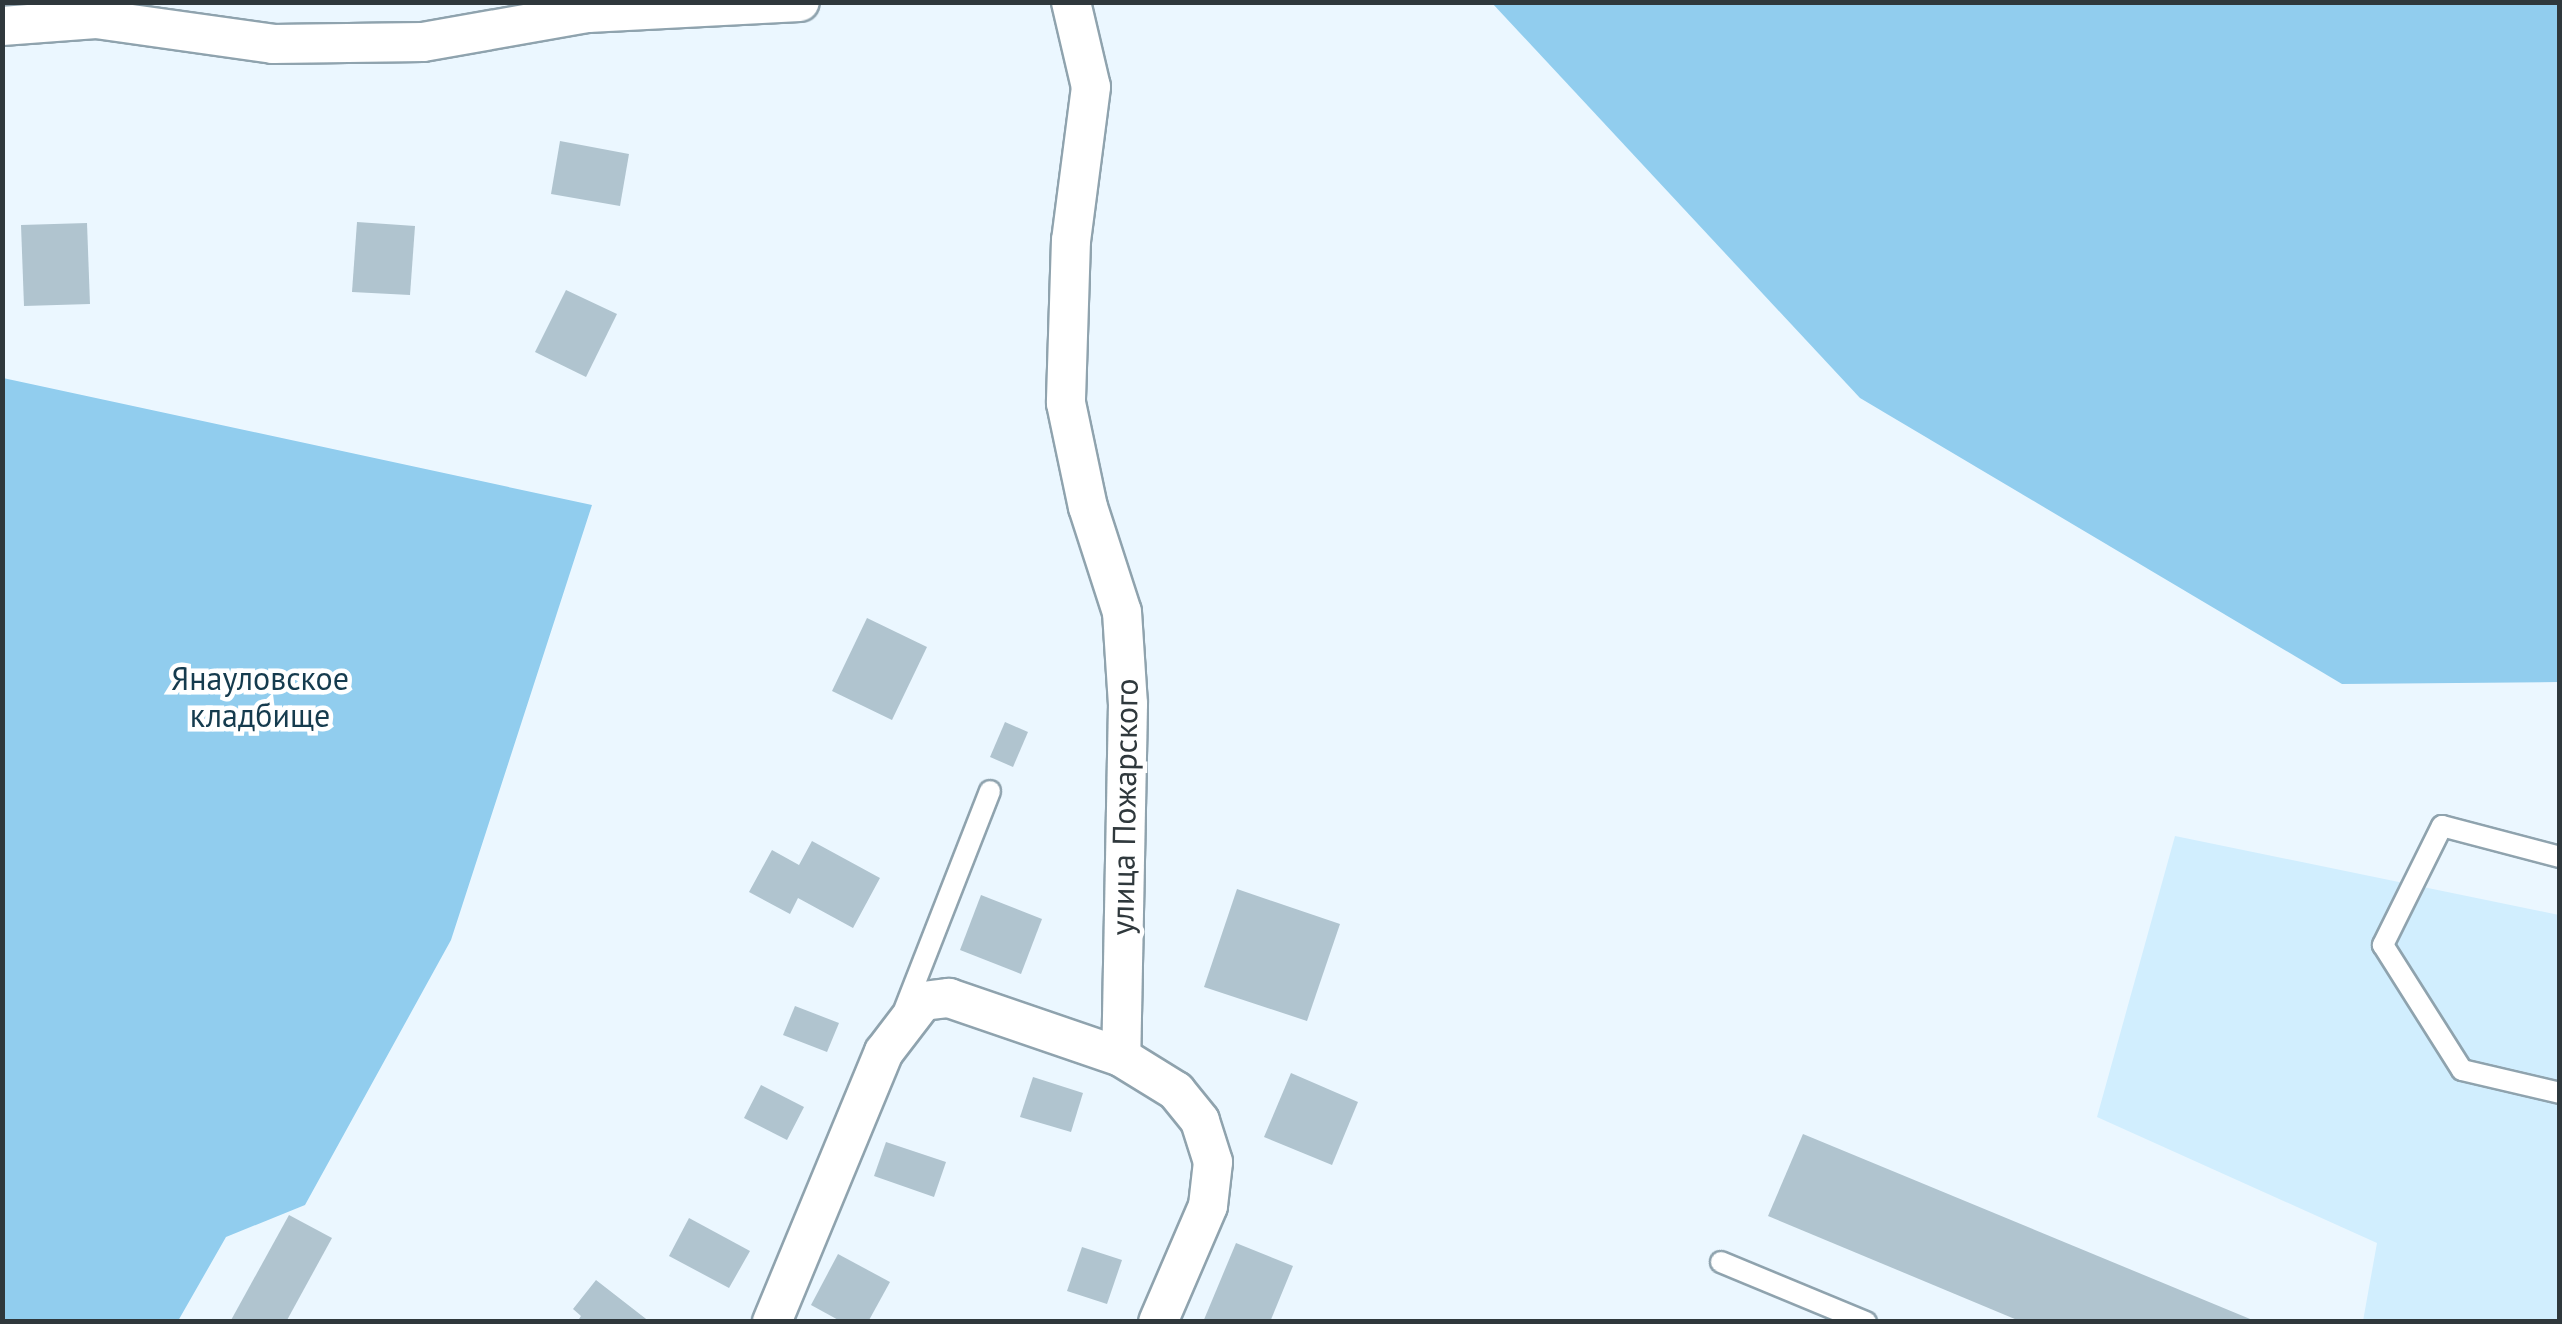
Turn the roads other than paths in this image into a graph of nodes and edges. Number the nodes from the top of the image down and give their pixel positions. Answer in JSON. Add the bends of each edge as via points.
{"nodes":[{"id":1,"x":800,"y":2,"type":"edge"},
{"id":2,"x":1071,"y":2,"type":"edge"},
{"id":3,"x":2,"y":26,"type":"edge"},
{"id":4,"x":990,"y":791,"type":"dead end"},
{"id":5,"x":2560,"y":856,"type":"edge"},
{"id":6,"x":895,"y":1035,"type":"junction"},
{"id":7,"x":1121,"y":1057,"type":"junction"},
{"id":8,"x":2560,"y":1093,"type":"edge"},
{"id":9,"x":1722,"y":1262,"type":"dead end"},
{"id":10,"x":772,"y":1322,"type":"edge"},
{"id":11,"x":1158,"y":1322,"type":"edge"},
{"id":12,"x":1866,"y":1322,"type":"edge"}],
"edges":[{"from":1,"to":3,"type":"street","via":[[588,13],[423,42],[273,44],[96,19]]},
{"from":2,"to":7,"type":"street","name":"улица Пожарского","via":[[1090,87],[1071,240],[1066,402],[1088,507],[1122,612],[1128,704]]},
{"from":4,"to":6,"type":"lane"},
{"from":5,"to":8,"type":"lane","via":[[2442,826],[2383,944],[2462,1070]]},
{"from":6,"to":7,"type":"street","via":[[922,1001],[949,998]]},
{"from":6,"to":10,"type":"street"},
{"from":7,"to":11,"type":"street","via":[[1176,1091],[1200,1121],[1213,1162],[1208,1206]]},
{"from":9,"to":12,"type":"lane"}]}
